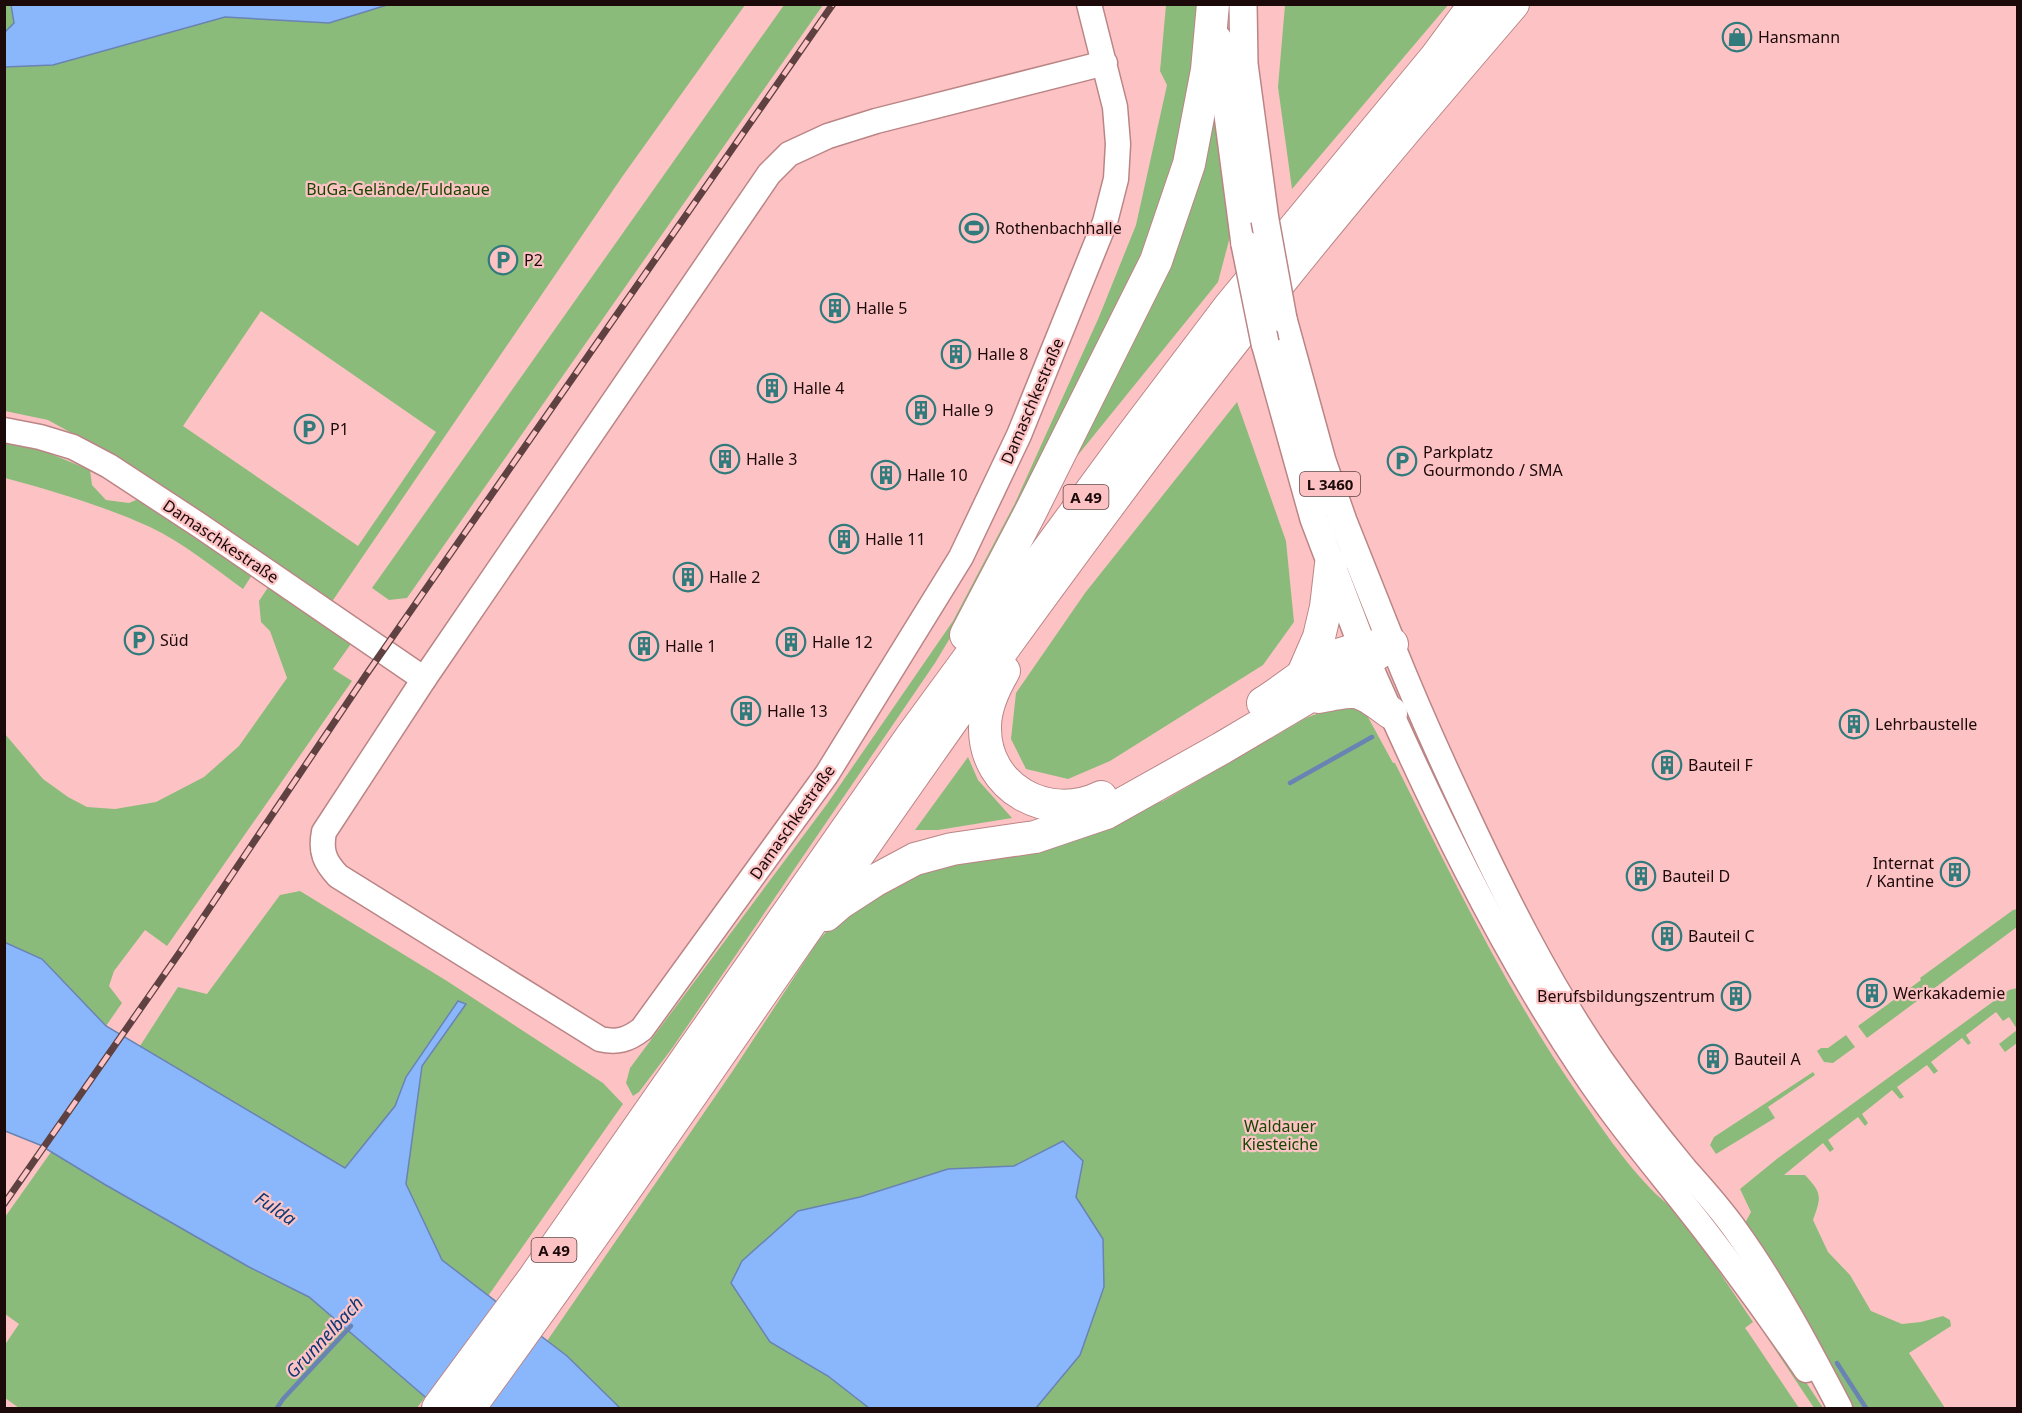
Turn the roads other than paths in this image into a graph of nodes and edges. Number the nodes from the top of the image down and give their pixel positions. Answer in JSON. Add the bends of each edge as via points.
{"nodes":[{"id":1,"x":1089,"y":4,"type":"edge"},
{"id":2,"x":1215,"y":4,"type":"edge"},
{"id":3,"x":1243,"y":4,"type":"edge"},
{"id":4,"x":1475,"y":4,"type":"edge"},
{"id":5,"x":1483,"y":4,"type":"edge"},
{"id":6,"x":1513,"y":4,"type":"edge"},
{"id":7,"x":1436,"y":57,"type":"junction"},
{"id":8,"x":1105,"y":63,"type":"junction"},
{"id":9,"x":4,"y":430,"type":"edge"},
{"id":10,"x":1068,"y":561,"type":"junction"},
{"id":11,"x":1331,"y":564,"type":"junction"},
{"id":12,"x":1374,"y":651,"type":"junction"},
{"id":13,"x":424,"y":679,"type":"junction"},
{"id":14,"x":1301,"y":688,"type":"junction"},
{"id":15,"x":1391,"y":713,"type":"junction"},
{"id":16,"x":911,"y":737,"type":"junction"},
{"id":17,"x":790,"y":949,"type":"junction"},
{"id":18,"x":677,"y":1093,"type":"junction"},
{"id":19,"x":438,"y":1408,"type":"edge"},
{"id":20,"x":469,"y":1408,"type":"edge"},
{"id":21,"x":1833,"y":1408,"type":"edge"},
{"id":22,"x":1840,"y":1408,"type":"edge"}],
"edges":[{"from":1,"to":8,"type":"street","name":"Damaschkestraße"},
{"from":2,"to":11,"type":"main road","number":"L 3460","bridge":true,"via":[[1245,244],[1265,342],[1314,519]]},
{"from":2,"to":16,"type":"highway","via":[[1189,164],[1155,261],[1030,513]]},
{"from":3,"to":12,"type":"main road","number":"L 3460","bridge":true,"via":[[1244,64],[1283,319],[1343,521]]},
{"from":4,"to":7,"type":"highway"},
{"from":5,"to":7,"type":"highway","number":"A 49"},
{"from":6,"to":10,"type":"highway","number":"A 49","via":[[1247,324]]},
{"from":7,"to":16,"type":"highway","number":"A 49","via":[[1222,316]]},
{"from":8,"to":13,"type":"street","name":"Damaschkestraße","via":[[876,121],[789,154],[769,174]]},
{"from":8,"to":13,"type":"street","name":"Damaschkestraße","via":[[1118,144],[1116,179],[1105,222],[1019,435],[961,557],[827,774],[649,1020],[629,1038],[606,1041],[583,1030],[352,886],[326,863],[322,849],[324,832]]},
{"from":9,"to":13,"type":"street","name":"Damaschkestraße","via":[[73,447],[109,466]]},
{"from":10,"to":14,"type":"highway","via":[[996,685],[986,714],[986,742],[993,762],[1007,783],[1028,799],[1060,806],[1093,801],[1274,696]]},
{"from":10,"to":17,"type":"highway","number":"A 49"},
{"from":11,"to":12,"type":"main road","number":"L 3460"},
{"from":11,"to":14,"type":"highway","via":[[1319,637]]},
{"from":12,"to":14,"type":"highway","via":[[1332,657]]},
{"from":12,"to":15,"type":"street","number":"L 3460"},
{"from":12,"to":22,"type":"street","number":"L 3460","via":[[1427,729],[1516,917],[1565,1002],[1609,1070],[1737,1231],[1797,1324]]},
{"from":14,"to":15,"type":"highway","via":[[1352,691]]},
{"from":14,"to":17,"type":"highway","via":[[1184,770],[1106,813],[1035,837],[952,849],[894,868],[840,903]]},
{"from":15,"to":21,"type":"street","number":"L 3460","via":[[1498,930],[1583,1072],[1759,1302]]},
{"from":16,"to":18,"type":"highway","number":"A 49"},
{"from":17,"to":18,"type":"highway","number":"A 49"},
{"from":18,"to":19,"type":"highway","number":"A 49"},
{"from":18,"to":20,"type":"highway","number":"A 49","via":[[557,1288]]}]}
